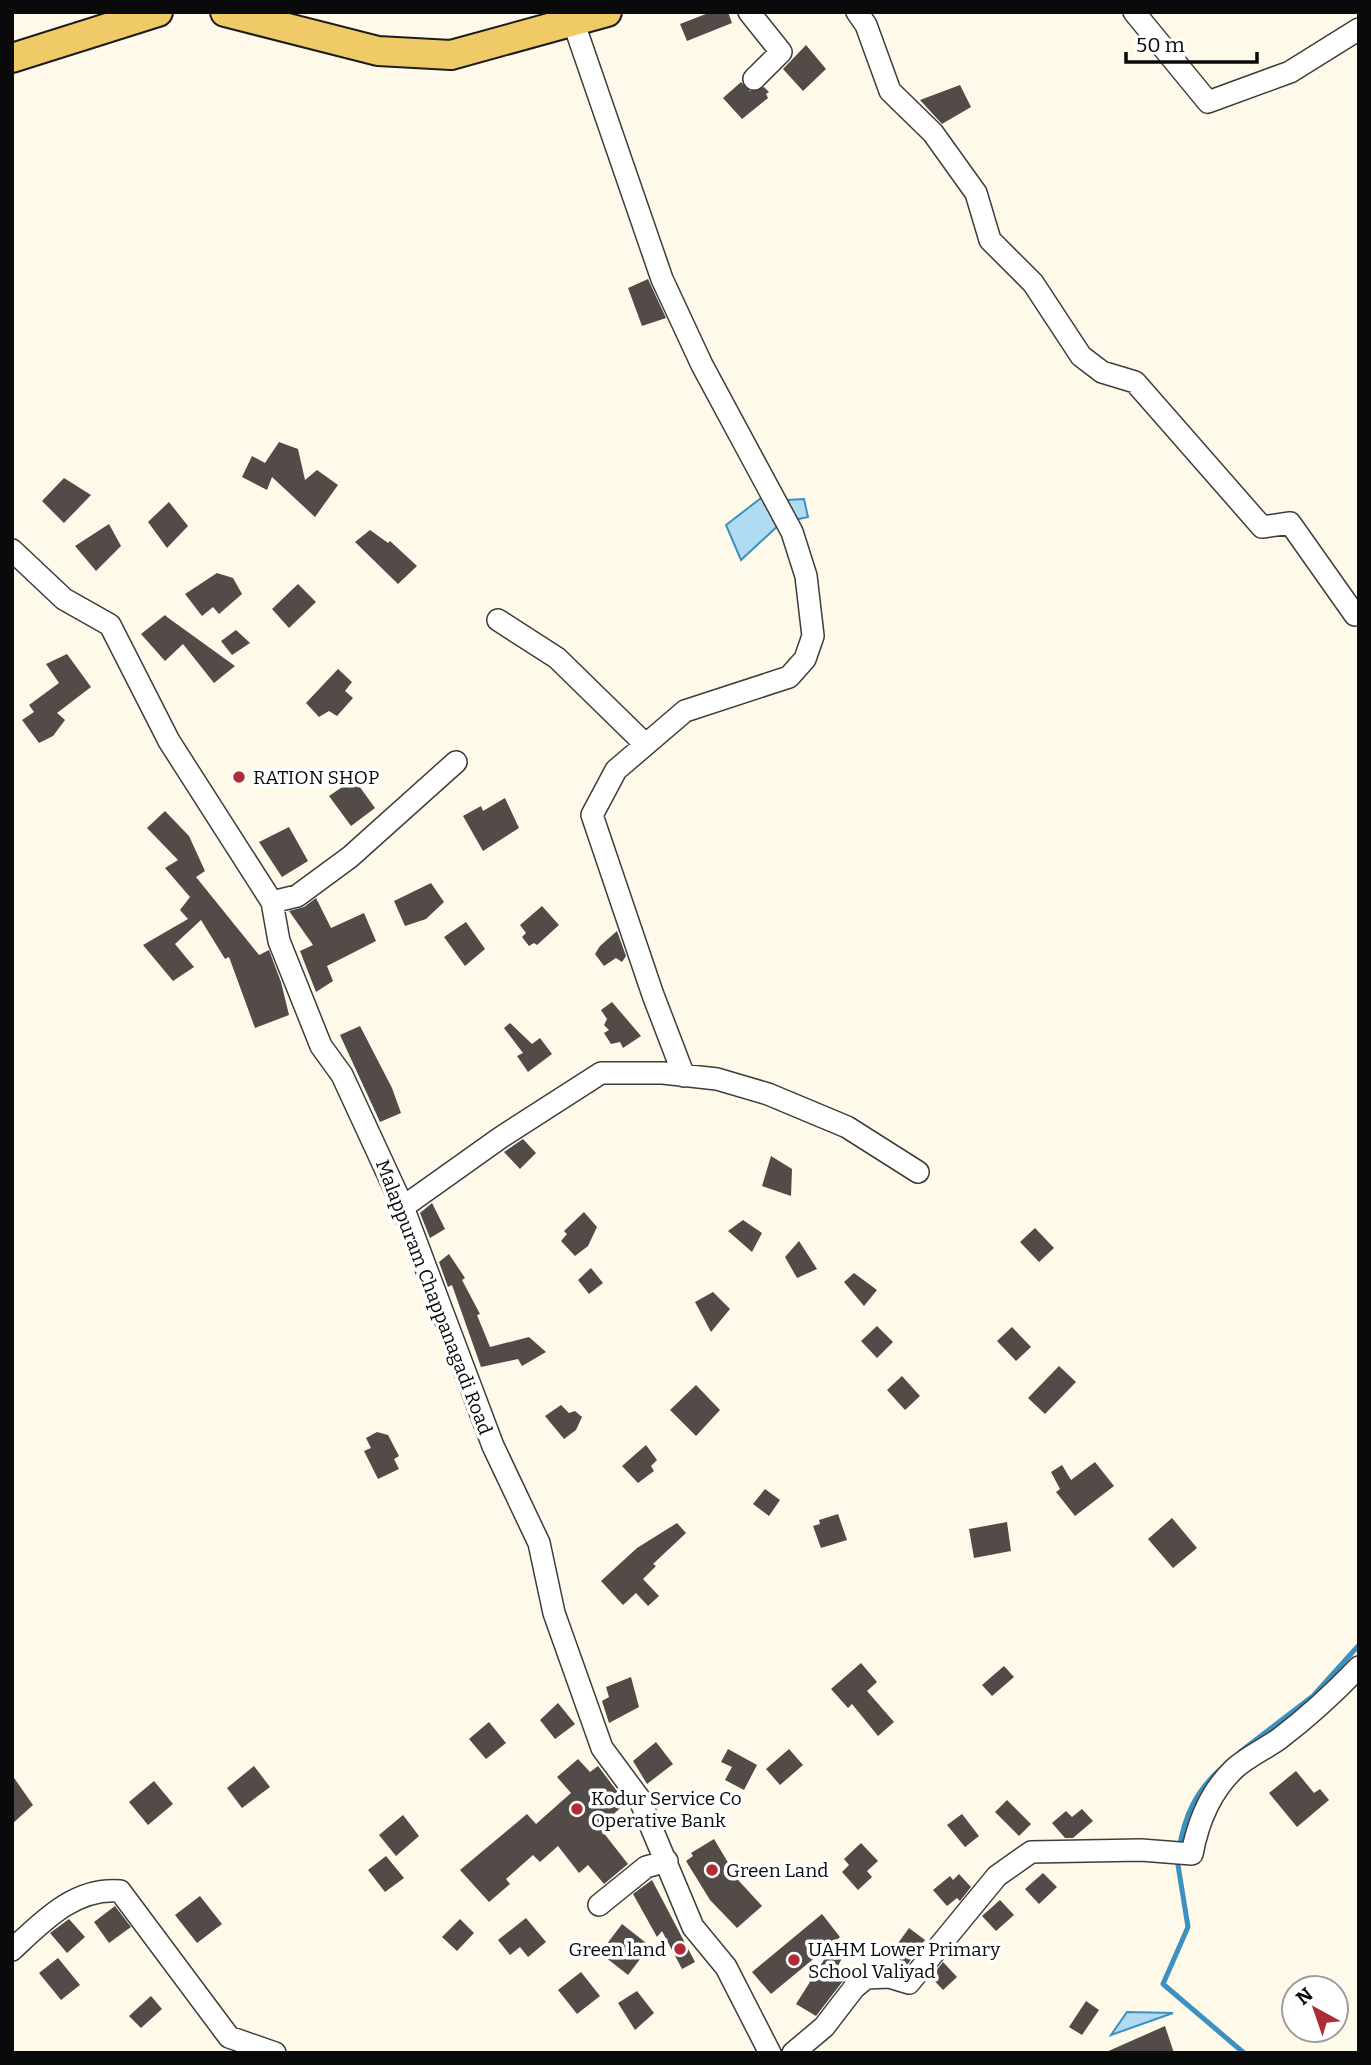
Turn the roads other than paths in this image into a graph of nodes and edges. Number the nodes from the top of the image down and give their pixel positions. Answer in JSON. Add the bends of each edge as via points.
{"nodes":[{"id":1,"x":158,"y":12,"type":"edge"},
{"id":2,"x":225,"y":12,"type":"edge"},
{"id":3,"x":607,"y":12,"type":"edge"},
{"id":4,"x":749,"y":12,"type":"edge"},
{"id":5,"x":857,"y":12,"type":"edge"},
{"id":6,"x":1134,"y":12,"type":"edge"},
{"id":7,"x":570,"y":17,"type":"edge"},
{"id":8,"x":1359,"y":29,"type":"edge"},
{"id":9,"x":12,"y":58,"type":"edge"},
{"id":10,"x":754,"y":79,"type":"dead end"},
{"id":11,"x":12,"y":550,"type":"edge"},
{"id":12,"x":1354,"y":615,"type":"dead end"},
{"id":13,"x":498,"y":620,"type":"dead end"},
{"id":14,"x":645,"y":744,"type":"junction"},
{"id":15,"x":456,"y":762,"type":"dead end"},
{"id":16,"x":272,"y":902,"type":"junction"},
{"id":17,"x":684,"y":1076,"type":"junction"},
{"id":18,"x":918,"y":1172,"type":"dead end"},
{"id":19,"x":403,"y":1207,"type":"junction"},
{"id":20,"x":1359,"y":1667,"type":"edge"},
{"id":21,"x":667,"y":1861,"type":"junction"},
{"id":22,"x":600,"y":1905,"type":"dead end"},
{"id":23,"x":12,"y":1950,"type":"edge"},
{"id":24,"x":275,"y":2053,"type":"edge"},
{"id":25,"x":770,"y":2053,"type":"edge"},
{"id":26,"x":793,"y":2053,"type":"edge"}],
"edges":[{"from":1,"to":9,"type":"main road"},
{"from":2,"to":7,"type":"main road","via":[[378,51],[451,55]]},
{"from":3,"to":7,"type":"main road"},
{"from":4,"to":10,"type":"street","via":[[781,52]]},
{"from":5,"to":12,"type":"street","via":[[890,91],[933,133],[976,193],[990,240],[1032,283],[1081,356],[1102,372],[1135,382],[1262,527],[1290,523]]},
{"from":6,"to":8,"type":"street","via":[[1208,102],[1290,72]]},
{"from":7,"to":14,"type":"street","via":[[662,279],[702,365],[792,532],[806,576],[813,636],[805,660],[789,677],[685,711]]},
{"from":11,"to":16,"type":"street","name":"Malappuram Chappanagadi Road","via":[[64,599],[110,625],[169,741]]},
{"from":13,"to":14,"type":"street","via":[[557,658]]},
{"from":14,"to":17,"type":"street","via":[[616,770],[593,815]]},
{"from":15,"to":16,"type":"street","via":[[350,857],[297,896]]},
{"from":16,"to":19,"type":"street","name":"Malappuram Chappanagadi Road","via":[[279,941],[321,1046],[342,1075]]},
{"from":17,"to":18,"type":"street","via":[[717,1079],[768,1094],[847,1126]]},
{"from":17,"to":19,"type":"street","via":[[601,1073]]},
{"from":19,"to":21,"type":"street","name":"Malappuram Chappanagadi Road","via":[[493,1446],[538,1543],[554,1613],[602,1748],[639,1798]]},
{"from":20,"to":26,"type":"street","via":[[1279,1739],[1234,1769],[1198,1824],[1192,1854],[1031,1852],[997,1876],[909,1983],[889,1977],[866,1978],[824,2027]]},
{"from":21,"to":22,"type":"street","via":[[646,1867]]},
{"from":21,"to":25,"type":"street","name":"Malappuram Chappanagadi Road","via":[[693,1927],[726,1967]]},
{"from":23,"to":24,"type":"street","via":[[67,1904],[99,1889],[120,1891],[229,2037]]}]}
